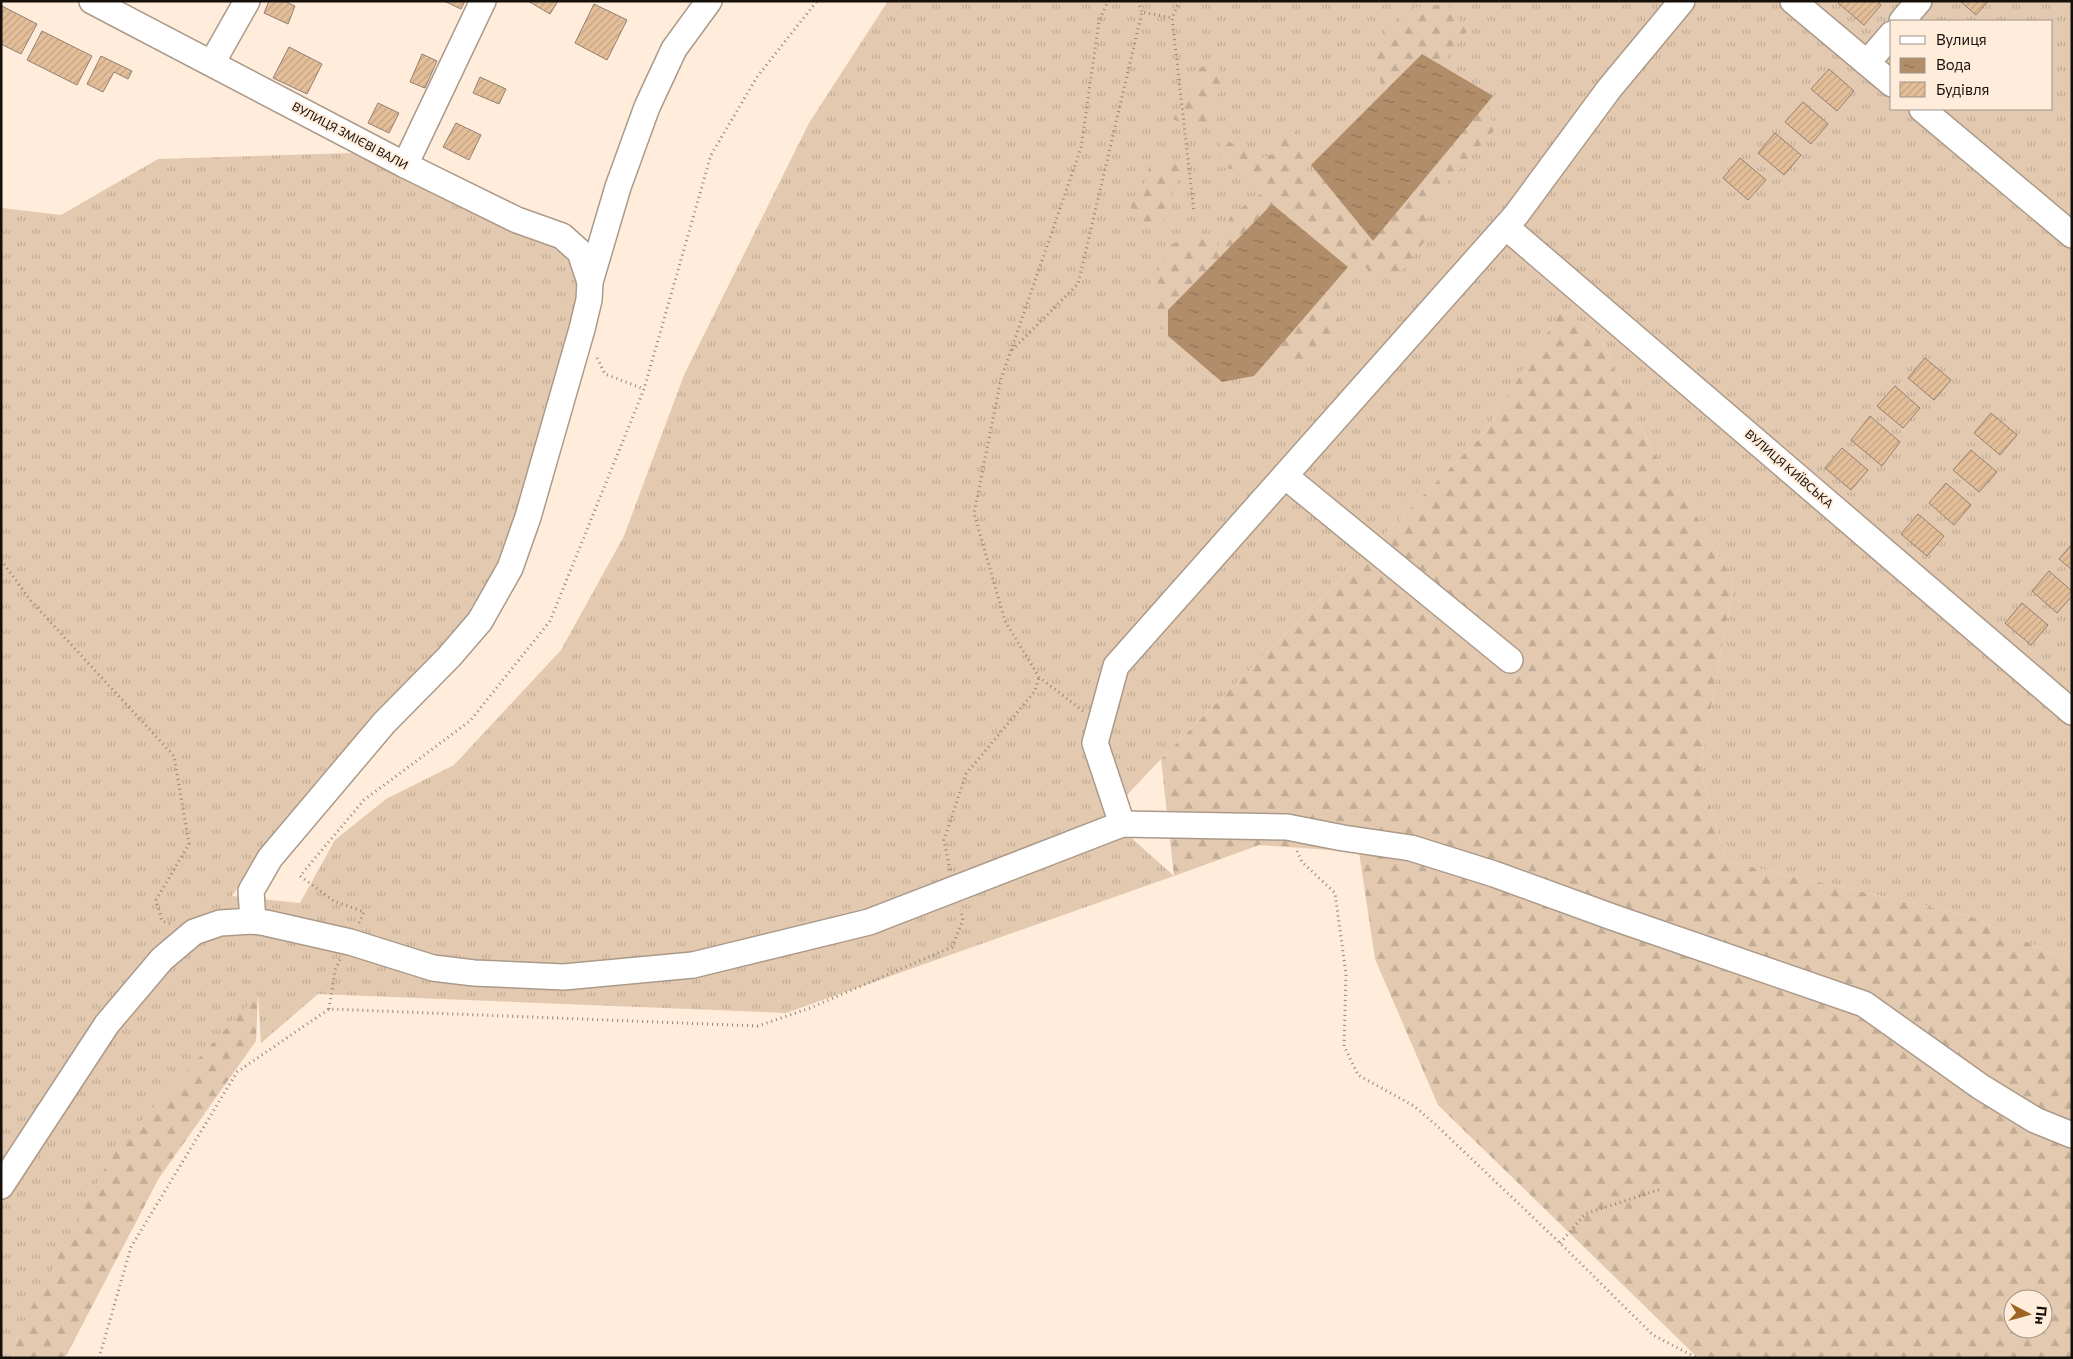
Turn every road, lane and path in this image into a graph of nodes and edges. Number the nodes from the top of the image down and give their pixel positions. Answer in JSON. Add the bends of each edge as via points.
{"nodes":[{"id":1,"x":92,"y":1,"type":"edge"},
{"id":2,"x":247,"y":1,"type":"edge"},
{"id":3,"x":483,"y":1,"type":"edge"},
{"id":4,"x":709,"y":1,"type":"edge"},
{"id":5,"x":817,"y":1,"type":"edge"},
{"id":6,"x":1108,"y":1,"type":"edge"},
{"id":7,"x":1138,"y":1,"type":"edge"},
{"id":8,"x":1180,"y":1,"type":"edge"},
{"id":9,"x":1682,"y":1,"type":"edge"},
{"id":10,"x":1793,"y":1,"type":"edge"},
{"id":11,"x":1919,"y":1,"type":"edge"},
{"id":12,"x":1142,"y":12,"type":"junction"},
{"id":13,"x":1172,"y":18,"type":"junction"},
{"id":14,"x":1903,"y":20,"type":"edge"},
{"id":15,"x":1890,"y":36,"type":"edge"},
{"id":16,"x":212,"y":63,"type":"junction"},
{"id":17,"x":1867,"y":63,"type":"junction"},
{"id":18,"x":1890,"y":82,"type":"edge"},
{"id":19,"x":1923,"y":110,"type":"edge"},
{"id":20,"x":405,"y":165,"type":"junction"},
{"id":21,"x":1194,"y":212,"type":"dead end"},
{"id":22,"x":1506,"y":226,"type":"junction"},
{"id":23,"x":2072,"y":235,"type":"edge"},
{"id":24,"x":590,"y":282,"type":"junction"},
{"id":25,"x":582,"y":329,"type":"junction"},
{"id":26,"x":1010,"y":352,"type":"junction"},
{"id":27,"x":644,"y":388,"type":"junction"},
{"id":28,"x":1285,"y":476,"type":"junction"},
{"id":29,"x":1,"y":560,"type":"edge"},
{"id":30,"x":1510,"y":660,"type":"dead end"},
{"id":31,"x":1039,"y":677,"type":"junction"},
{"id":32,"x":2072,"y":712,"type":"edge"},
{"id":33,"x":1101,"y":721,"type":"junction"},
{"id":34,"x":1122,"y":824,"type":"junction"},
{"id":35,"x":1287,"y":827,"type":"junction"},
{"id":36,"x":953,"y":889,"type":"junction"},
{"id":37,"x":253,"y":921,"type":"junction"},
{"id":38,"x":194,"y":932,"type":"junction"},
{"id":39,"x":350,"y":942,"type":"junction"},
{"id":40,"x":329,"y":1009,"type":"junction"},
{"id":41,"x":2072,"y":1135,"type":"edge"},
{"id":42,"x":1,"y":1186,"type":"edge"},
{"id":43,"x":1661,"y":1189,"type":"dead end"},
{"id":44,"x":1560,"y":1243,"type":"junction"},
{"id":45,"x":99,"y":1358,"type":"edge"},
{"id":46,"x":1698,"y":1358,"type":"edge"}],
"edges":[{"from":1,"to":16,"type":"street","name":"ВУЛИЦЯ ЗМІЄВІ ВАЛИ"},
{"from":2,"to":16,"type":"street"},
{"from":3,"to":20,"type":"street"},
{"from":4,"to":24,"type":"street","via":[[674,49],[647,107],[618,187]]},
{"from":5,"to":27,"type":"path","via":[[757,77],[712,155]]},
{"from":6,"to":26,"type":"path","via":[[1099,21],[1081,148]]},
{"from":7,"to":12,"type":"path"},
{"from":8,"to":13,"type":"path"},
{"from":9,"to":22,"type":"street","via":[[1609,89]]},
{"from":10,"to":17,"type":"street"},
{"from":11,"to":14,"type":"street"},
{"from":12,"to":13,"type":"path"},
{"from":12,"to":26,"type":"path","via":[[1078,284]]},
{"from":13,"to":21,"type":"path"},
{"from":15,"to":17,"type":"street"},
{"from":16,"to":20,"type":"street","name":"ВУЛИЦЯ ЗМІЄВІ ВАЛИ"},
{"from":17,"to":18,"type":"street"},
{"from":19,"to":23,"type":"street"},
{"from":20,"to":24,"type":"street","name":"ВУЛИЦЯ ЗМІЄВІ ВАЛИ","via":[[517,220],[562,236],[580,252]]},
{"from":22,"to":28,"type":"street"},
{"from":22,"to":32,"type":"street","name":"ВУЛИЦЯ КИЇВСЬКА"},
{"from":24,"to":25,"type":"street"},
{"from":25,"to":27,"type":"path","via":[[605,374]]},
{"from":25,"to":37,"type":"street","via":[[510,568],[480,621],[384,723],[270,858],[252,892]]},
{"from":26,"to":31,"type":"path","via":[[1001,379],[974,513],[1005,621]]},
{"from":27,"to":39,"type":"path","via":[[550,621],[470,722],[364,800],[300,876],[334,901],[364,912]]},
{"from":28,"to":30,"type":"street"},
{"from":28,"to":33,"type":"street","via":[[1116,666]]},
{"from":29,"to":38,"type":"path","via":[[31,601],[174,756],[189,844],[156,900],[162,921]]},
{"from":31,"to":33,"type":"path","via":[[1074,706]]},
{"from":31,"to":36,"type":"path","via":[[1035,690],[966,774],[944,840]]},
{"from":33,"to":34,"type":"street","via":[[1095,743]]},
{"from":34,"to":35,"type":"street"},
{"from":34,"to":36,"type":"street"},
{"from":35,"to":41,"type":"street","via":[[1412,848],[1864,1004],[1981,1087],[2035,1120]]},
{"from":35,"to":44,"type":"path","via":[[1302,862],[1335,893],[1346,974],[1344,1046],[1358,1076],[1414,1106]]},
{"from":36,"to":39,"type":"street","via":[[869,922],[693,965],[564,977],[433,968]]},
{"from":36,"to":40,"type":"path","via":[[963,920],[952,947],[810,1008],[758,1026]]},
{"from":37,"to":38,"type":"street","via":[[220,923]]},
{"from":37,"to":39,"type":"street"},
{"from":38,"to":42,"type":"street","via":[[162,959],[107,1024]]},
{"from":39,"to":40,"type":"path","via":[[335,970]]},
{"from":40,"to":45,"type":"path","via":[[238,1072],[131,1247]]},
{"from":43,"to":44,"type":"path","via":[[1585,1214]]},
{"from":44,"to":46,"type":"path","via":[[1653,1335]]}]}
